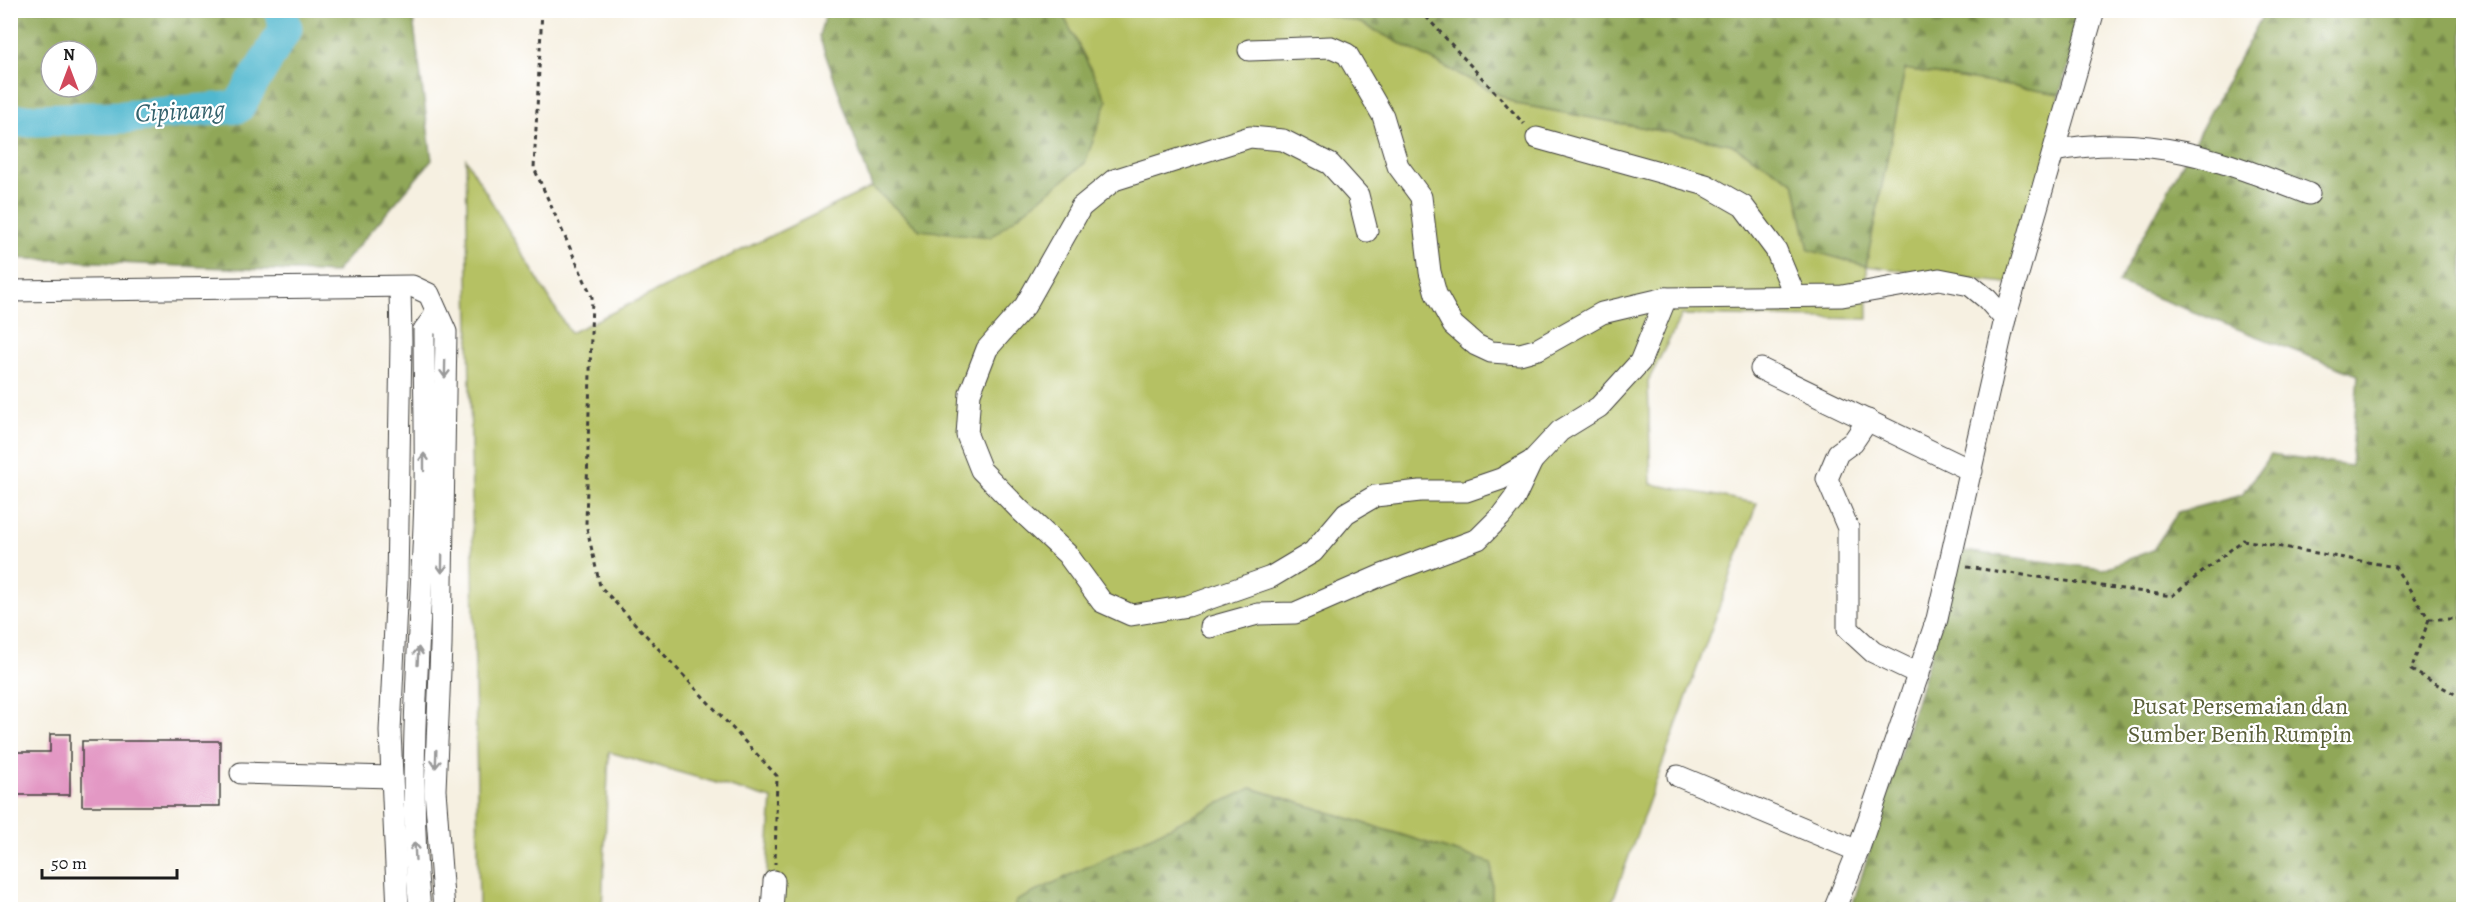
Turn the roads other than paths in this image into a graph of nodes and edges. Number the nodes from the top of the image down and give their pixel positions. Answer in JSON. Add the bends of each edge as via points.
{"nodes":[{"id":1,"x":2094,"y":10,"type":"edge"},
{"id":2,"x":1249,"y":50,"type":"dead end"},
{"id":3,"x":1537,"y":138,"type":"road end"},
{"id":4,"x":2054,"y":151,"type":"junction"},
{"id":5,"x":2309,"y":194,"type":"dead end"},
{"id":6,"x":1367,"y":231,"type":"dead end"},
{"id":7,"x":400,"y":288,"type":"junction"},
{"id":8,"x":10,"y":291,"type":"edge"},
{"id":9,"x":1795,"y":296,"type":"junction"},
{"id":10,"x":1666,"y":298,"type":"junction"},
{"id":11,"x":437,"y":313,"type":"junction"},
{"id":12,"x":2005,"y":319,"type":"junction"},
{"id":13,"x":1761,"y":369,"type":"dead end"},
{"id":14,"x":1868,"y":420,"type":"junction"},
{"id":15,"x":1532,"y":461,"type":"junction"},
{"id":16,"x":1972,"y":471,"type":"junction"},
{"id":17,"x":1211,"y":627,"type":"dead end"},
{"id":18,"x":1919,"y":674,"type":"junction"},
{"id":19,"x":241,"y":773,"type":"dead end"},
{"id":20,"x":1678,"y":776,"type":"dead end"},
{"id":21,"x":392,"y":777,"type":"junction"},
{"id":22,"x":1857,"y":851,"type":"junction"},
{"id":23,"x":774,"y":881,"type":"road end"},
{"id":24,"x":398,"y":909,"type":"edge"},
{"id":25,"x":420,"y":909,"type":"edge"},
{"id":26,"x":444,"y":909,"type":"edge"},
{"id":27,"x":772,"y":909,"type":"edge"},
{"id":28,"x":1834,"y":909,"type":"edge"}],
"edges":[{"from":1,"to":4,"type":"street"},
{"from":2,"to":10,"type":"street","via":[[1331,47],[1347,54],[1383,116],[1398,166],[1421,197],[1436,294],[1453,325],[1476,345],[1491,352],[1520,354],[1538,349],[1602,313]]},
{"from":3,"to":9,"type":"street","via":[[1706,185],[1743,206],[1776,250]]},
{"from":4,"to":5,"type":"street","via":[[2082,145],[2127,144],[2177,149]]},
{"from":4,"to":12,"type":"street"},
{"from":6,"to":15,"type":"street","via":[[1358,195],[1330,164],[1283,140],[1250,137],[1114,180],[1081,207],[1025,306],[987,349],[970,393],[967,435],[981,470],[1067,554],[1102,602],[1131,615],[1188,606],[1271,577],[1313,552],[1346,513],[1375,496],[1420,490],[1466,490],[1501,480]]},
{"from":7,"to":8,"type":"street"},
{"from":7,"to":11,"type":"street","via":[[412,286],[429,294]]},
{"from":7,"to":21,"type":"street"},
{"from":9,"to":10,"type":"street"},
{"from":9,"to":12,"type":"street","via":[[1842,296],[1939,279],[1970,285]]},
{"from":10,"to":15,"type":"street","via":[[1640,362],[1599,407],[1560,431]]},
{"from":25,"to":11,"type":"street","one_way":true,"via":[[414,850],[414,742],[424,522],[424,330]]},
{"from":11,"to":26,"type":"street","one_way":true,"via":[[446,332],[435,790]]},
{"from":12,"to":16,"type":"street"},
{"from":13,"to":14,"type":"street"},
{"from":14,"to":16,"type":"street"},
{"from":14,"to":18,"type":"street","via":[[1853,442],[1838,453],[1827,479],[1848,528],[1848,629],[1873,652]]},
{"from":15,"to":17,"type":"street","via":[[1514,500],[1478,539],[1295,613],[1258,614]]},
{"from":16,"to":18,"type":"street","via":[[1937,619]]},
{"from":18,"to":22,"type":"street"},
{"from":19,"to":21,"type":"street"},
{"from":20,"to":22,"type":"street"},
{"from":21,"to":24,"type":"street"},
{"from":22,"to":28,"type":"street"},
{"from":23,"to":27,"type":"street"}]}
